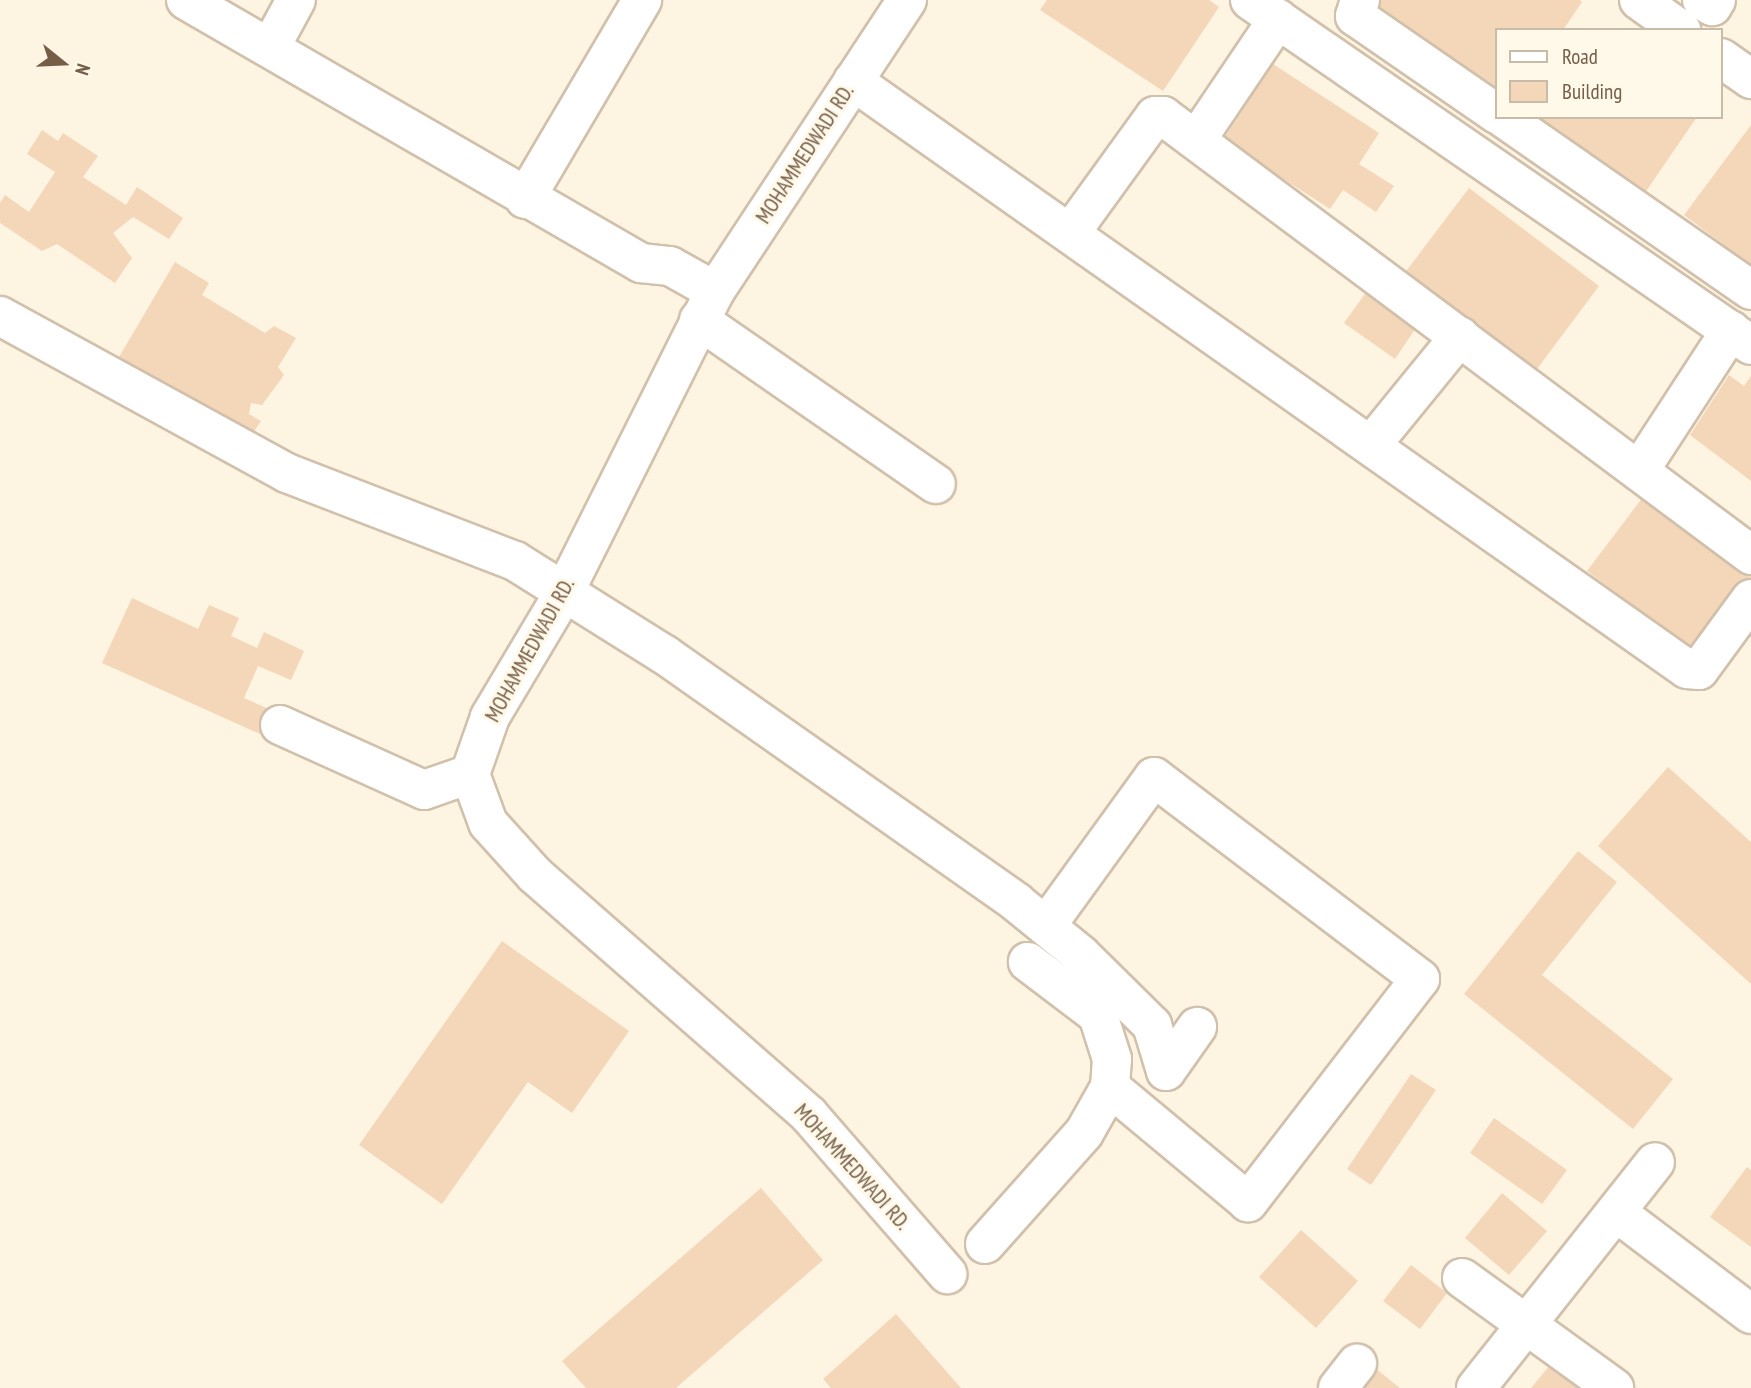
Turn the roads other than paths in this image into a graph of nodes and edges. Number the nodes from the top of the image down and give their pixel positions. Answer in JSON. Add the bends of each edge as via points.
{"nodes":[{"id":1,"x":186,"y":0,"type":"edge"},
{"id":2,"x":296,"y":0,"type":"edge"},
{"id":3,"x":642,"y":0,"type":"edge"},
{"id":4,"x":907,"y":0,"type":"edge"},
{"id":5,"x":1360,"y":0,"type":"edge"},
{"id":6,"x":1639,"y":0,"type":"edge"},
{"id":7,"x":1702,"y":0,"type":"edge"},
{"id":8,"x":1716,"y":0,"type":"edge"},
{"id":9,"x":1264,"y":9,"type":"edge"},
{"id":10,"x":1678,"y":28,"type":"edge"},
{"id":11,"x":271,"y":47,"type":"junction"},
{"id":12,"x":1723,"y":59,"type":"edge"},
{"id":13,"x":1751,"y":79,"type":"edge"},
{"id":14,"x":853,"y":80,"type":"junction"},
{"id":15,"x":1496,"y":113,"type":"edge"},
{"id":16,"x":1505,"y":119,"type":"edge"},
{"id":17,"x":1197,"y":139,"type":"junction"},
{"id":18,"x":525,"y":199,"type":"junction"},
{"id":19,"x":1072,"y":232,"type":"junction"},
{"id":20,"x":1751,"y":290,"type":"edge"},
{"id":21,"x":706,"y":308,"type":"junction"},
{"id":22,"x":0,"y":317,"type":"edge"},
{"id":23,"x":1460,"y":336,"type":"junction"},
{"id":24,"x":1741,"y":338,"type":"edge"},
{"id":25,"x":1372,"y":444,"type":"junction"},
{"id":26,"x":1639,"y":471,"type":"junction"},
{"id":27,"x":936,"y":484,"type":"dead end"},
{"id":28,"x":1751,"y":555,"type":"edge"},
{"id":29,"x":565,"y":591,"type":"junction"},
{"id":30,"x":1751,"y":600,"type":"edge"},
{"id":31,"x":280,"y":725,"type":"dead end"},
{"id":32,"x":470,"y":774,"type":"junction"},
{"id":33,"x":1046,"y":926,"type":"junction"},
{"id":34,"x":1028,"y":962,"type":"dead end"},
{"id":35,"x":1197,"y":1027,"type":"dead end"},
{"id":36,"x":1110,"y":1087,"type":"junction"},
{"id":37,"x":1656,"y":1162,"type":"dead end"},
{"id":38,"x":1616,"y":1212,"type":"junction"},
{"id":39,"x":985,"y":1244,"type":"dead end"},
{"id":40,"x":947,"y":1274,"type":"dead end"},
{"id":41,"x":1462,"y":1279,"type":"dead end"},
{"id":42,"x":1751,"y":1314,"type":"edge"},
{"id":43,"x":1528,"y":1322,"type":"junction"},
{"id":44,"x":1476,"y":1388,"type":"edge"},
{"id":45,"x":1614,"y":1388,"type":"edge"}],
"edges":[{"from":1,"to":11,"type":"street"},
{"from":2,"to":11,"type":"street"},
{"from":3,"to":18,"type":"street"},
{"from":4,"to":14,"type":"street","name":"MOHAMMEDWADI RD."},
{"from":5,"to":15,"type":"street","via":[[1355,16]]},
{"from":6,"to":10,"type":"street"},
{"from":7,"to":8,"type":"street","via":[[1713,6]]},
{"from":9,"to":17,"type":"street"},
{"from":9,"to":24,"type":"street"},
{"from":11,"to":18,"type":"street"},
{"from":12,"to":13,"type":"street"},
{"from":14,"to":19,"type":"street"},
{"from":14,"to":21,"type":"street","name":"MOHAMMEDWADI RD."},
{"from":16,"to":20,"type":"street"},
{"from":17,"to":19,"type":"street","via":[[1163,116],[1155,116]]},
{"from":17,"to":23,"type":"street"},
{"from":18,"to":21,"type":"street","via":[[641,263],[670,266]]},
{"from":19,"to":25,"type":"street"},
{"from":21,"to":27,"type":"street"},
{"from":21,"to":29,"type":"street","name":"MOHAMMEDWADI RD."},
{"from":22,"to":29,"type":"street","via":[[287,474],[515,561]]},
{"from":23,"to":25,"type":"street"},
{"from":23,"to":26,"type":"street"},
{"from":24,"to":26,"type":"street"},
{"from":25,"to":30,"type":"street","via":[[1687,668],[1699,670]]},
{"from":26,"to":28,"type":"street"},
{"from":29,"to":32,"type":"street","name":"MOHAMMEDWADI RD.","via":[[490,717]]},
{"from":29,"to":33,"type":"street","via":[[676,663]]},
{"from":31,"to":32,"type":"street","via":[[424,790]]},
{"from":32,"to":40,"type":"street","name":"MOHAMMEDWADI RD.","via":[[488,823],[535,875],[809,1115]]},
{"from":33,"to":35,"type":"street","via":[[1152,1025],[1166,1071]]},
{"from":33,"to":36,"type":"street","via":[[1154,777],[1420,979],[1248,1202]]},
{"from":34,"to":36,"type":"street","via":[[1098,1015],[1112,1059]]},
{"from":36,"to":39,"type":"street","via":[[1083,1133]]},
{"from":37,"to":38,"type":"street"},
{"from":38,"to":42,"type":"street"},
{"from":38,"to":43,"type":"street"},
{"from":41,"to":43,"type":"street"},
{"from":43,"to":44,"type":"street"},
{"from":43,"to":45,"type":"street"}]}
